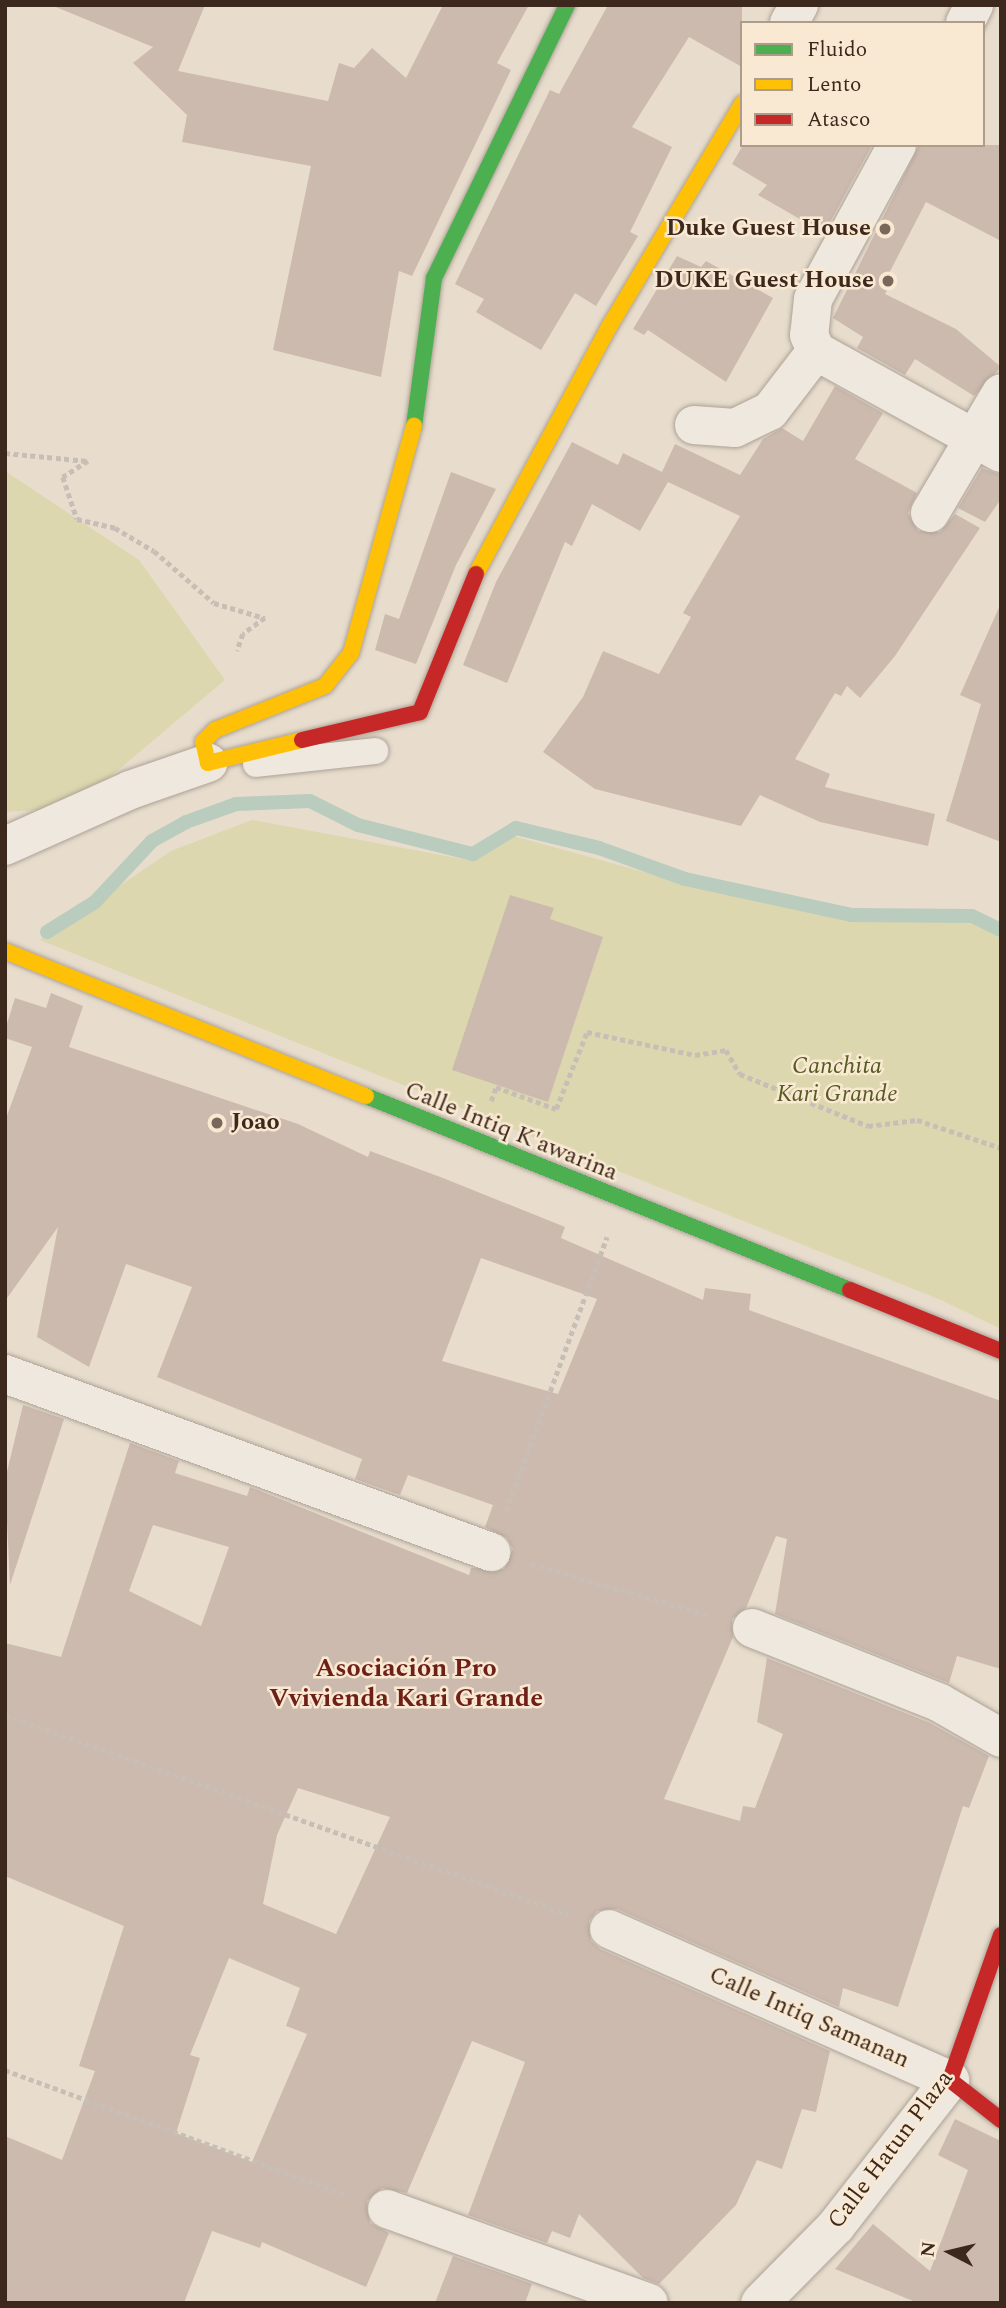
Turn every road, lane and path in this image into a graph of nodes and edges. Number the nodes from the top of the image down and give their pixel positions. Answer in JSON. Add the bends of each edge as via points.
{"nodes":[{"id":1,"x":567,"y":5,"type":"edge"},
{"id":2,"x":799,"y":5,"type":"edge"},
{"id":3,"x":974,"y":5,"type":"edge"},
{"id":4,"x":790,"y":21,"type":"edge"},
{"id":5,"x":966,"y":21,"type":"edge"},
{"id":6,"x":740,"y":107,"type":"edge"},
{"id":7,"x":896,"y":147,"type":"edge"},
{"id":8,"x":812,"y":343,"type":"junction"},
{"id":9,"x":1001,"y":393,"type":"edge"},
{"id":10,"x":694,"y":425,"type":"dead end"},
{"id":11,"x":988,"y":445,"type":"edge"},
{"id":12,"x":5,"y":453,"type":"edge"},
{"id":13,"x":930,"y":513,"type":"dead end"},
{"id":14,"x":237,"y":652,"type":"dead end"},
{"id":15,"x":375,"y":751,"type":"dead end"},
{"id":16,"x":208,"y":763,"type":"junction"},
{"id":17,"x":5,"y":846,"type":"edge"},
{"id":18,"x":5,"y":951,"type":"edge"},
{"id":19,"x":475,"y":1143,"type":"junction"},
{"id":20,"x":1001,"y":1148,"type":"edge"},
{"id":21,"x":620,"y":1201,"type":"junction"},
{"id":22,"x":1001,"y":1351,"type":"edge"},
{"id":23,"x":5,"y":1374,"type":"edge"},
{"id":24,"x":491,"y":1552,"type":"junction"},
{"id":25,"x":752,"y":1628,"type":"joint"},
{"id":26,"x":5,"y":1715,"type":"edge"},
{"id":27,"x":1001,"y":1738,"type":"edge"},
{"id":28,"x":609,"y":1929,"type":"joint"},
{"id":29,"x":1001,"y":1935,"type":"edge"},
{"id":30,"x":5,"y":2070,"type":"edge"},
{"id":31,"x":950,"y":2080,"type":"junction"},
{"id":32,"x":1001,"y":2120,"type":"edge"},
{"id":33,"x":387,"y":2209,"type":"joint"},
{"id":34,"x":649,"y":2303,"type":"edge"},
{"id":35,"x":760,"y":2303,"type":"edge"}],
"edges":[{"from":1,"to":16,"type":"street","via":[[433,278],[415,424],[351,653],[325,686],[215,730],[203,742]]},
{"from":2,"to":4,"type":"street"},
{"from":3,"to":5,"type":"street"},
{"from":6,"to":16,"type":"street","via":[[609,327],[482,561],[420,712]]},
{"from":7,"to":8,"type":"street","via":[[813,299]]},
{"from":8,"to":10,"type":"street","via":[[770,411],[735,428]]},
{"from":8,"to":11,"type":"street"},
{"from":9,"to":11,"type":"street"},
{"from":11,"to":13,"type":"street"},
{"from":12,"to":14,"type":"path","via":[[88,461],[63,477],[77,519],[115,528],[153,551],[214,603],[265,618],[243,634]]},
{"from":15,"to":16,"type":"lane","via":[[274,765]]},
{"from":16,"to":17,"type":"street","via":[[130,790]]},
{"from":18,"to":19,"type":"street","name":"Calle Intiq K'awarina"},
{"from":19,"to":20,"type":"path","via":[[496,1087],[556,1109],[587,1032],[695,1055],[726,1050],[740,1074],[868,1126],[917,1120]]},
{"from":19,"to":21,"type":"street","name":"Calle Intiq K'awarina"},
{"from":21,"to":22,"type":"street","name":"Calle Intiq K'awarina"},
{"from":21,"to":24,"type":"path"},
{"from":23,"to":24,"type":"street"},
{"from":24,"to":25,"type":"path"},
{"from":25,"to":27,"type":"street","via":[[940,1703]]},
{"from":26,"to":28,"type":"path"},
{"from":28,"to":31,"type":"street","name":"Calle Intiq Samanan"},
{"from":29,"to":31,"type":"street","name":"Calle Hatun Plaza"},
{"from":30,"to":33,"type":"path"},
{"from":31,"to":32,"type":"street","name":"Calle Intiq Samanan"},
{"from":31,"to":35,"type":"street","name":"Calle Hatun Plaza","via":[[836,2226]]},
{"from":33,"to":34,"type":"street"}]}
